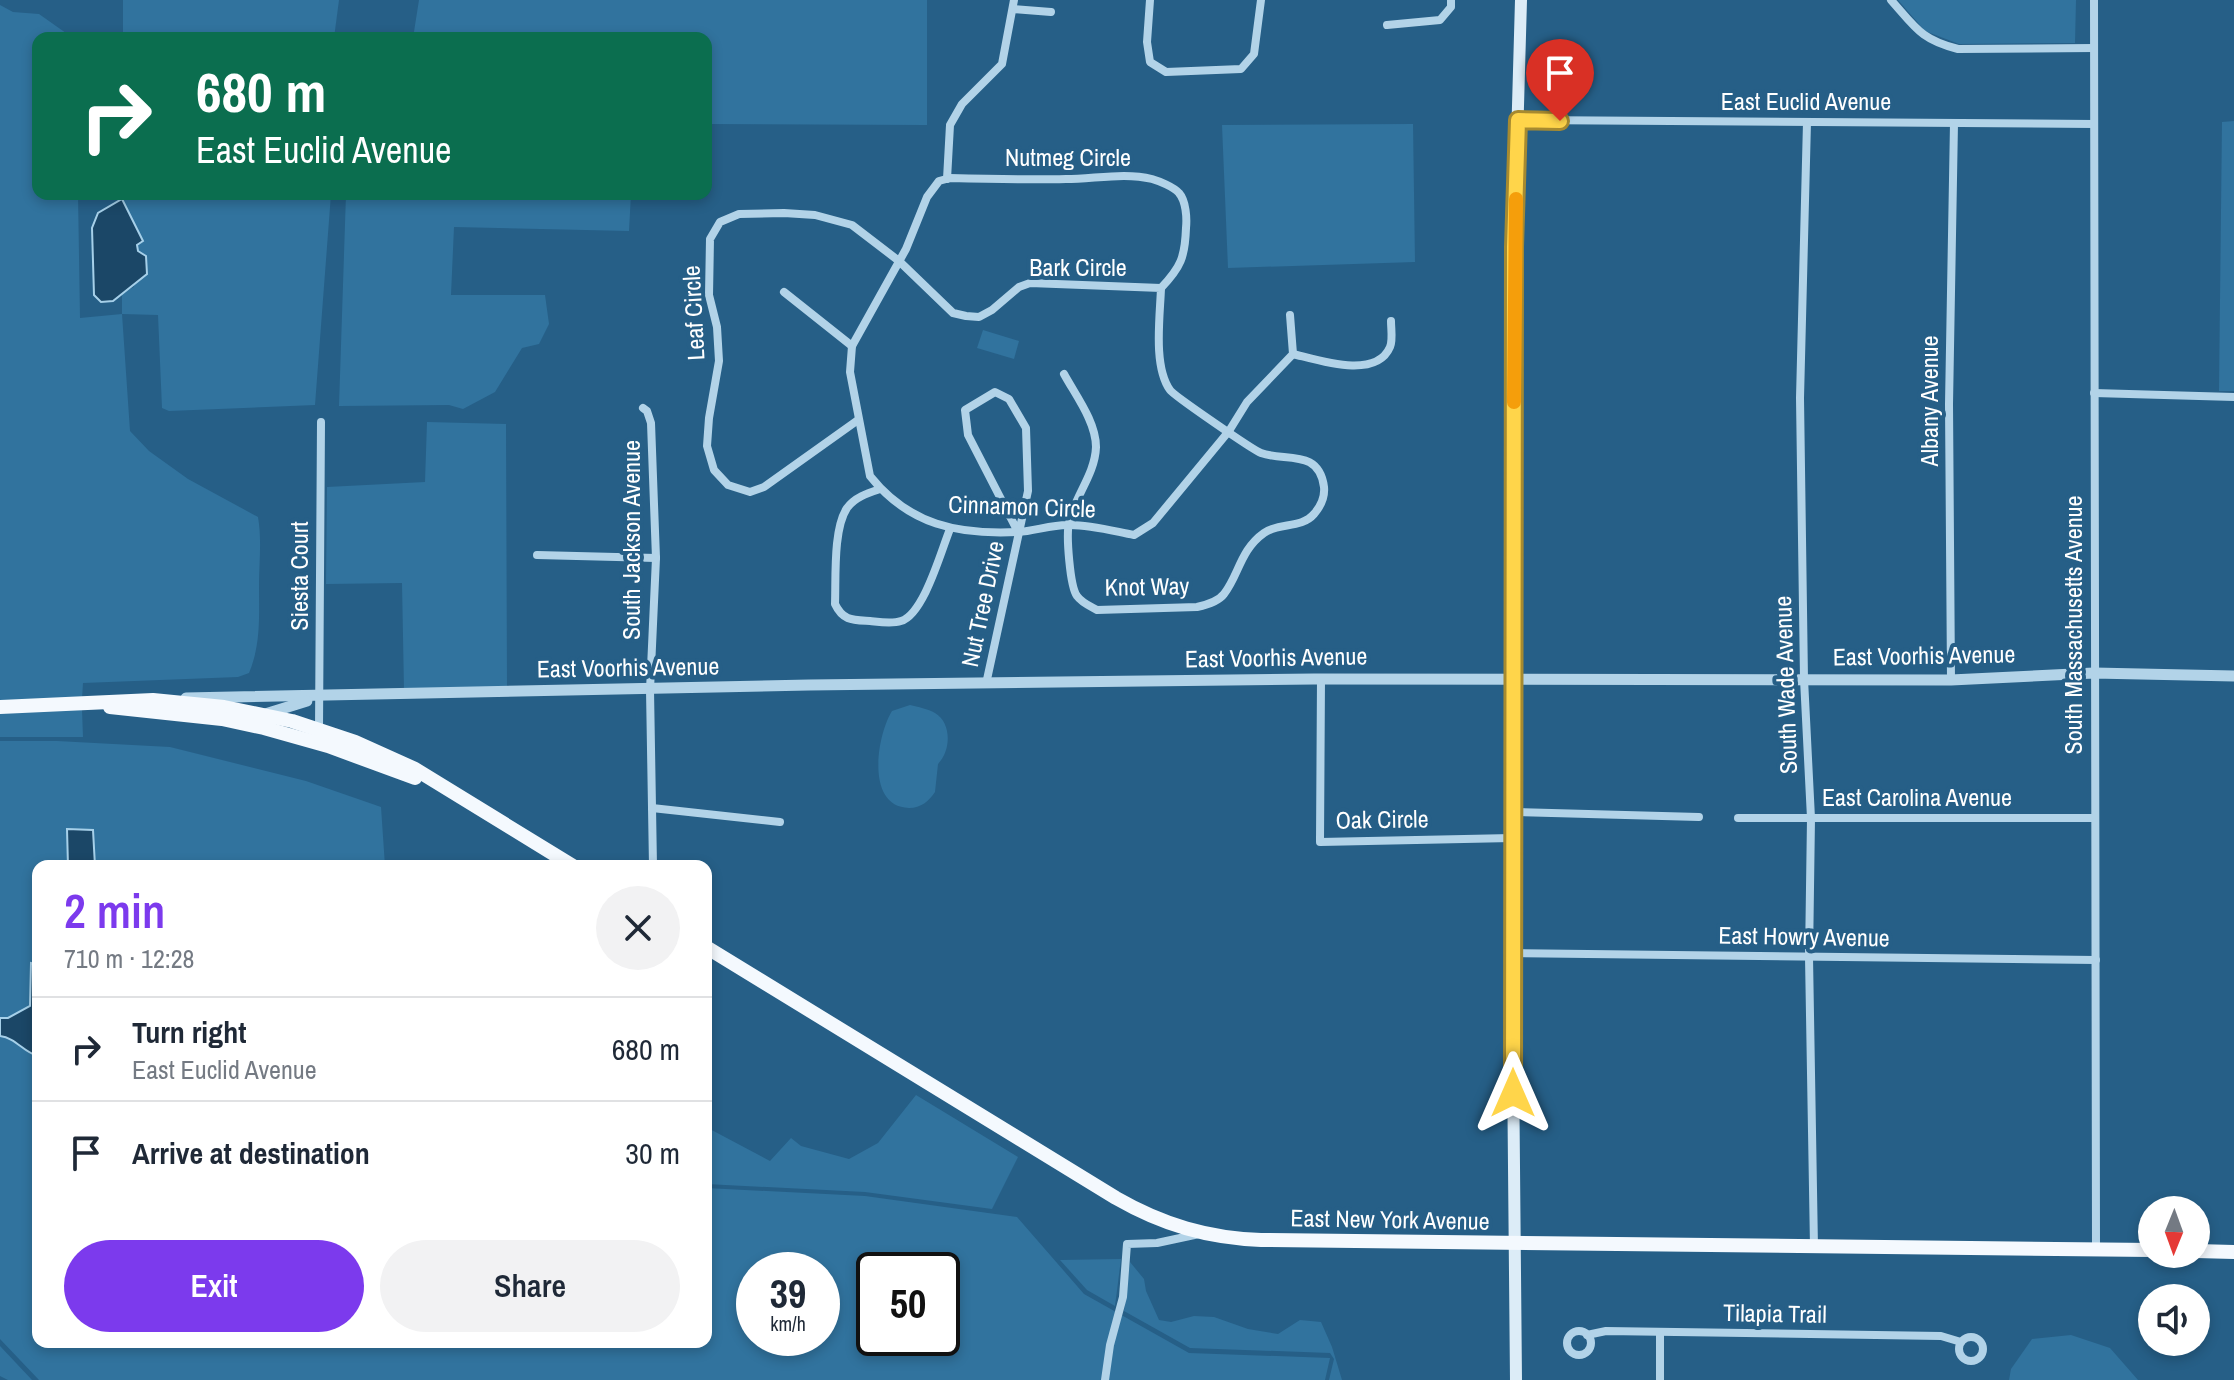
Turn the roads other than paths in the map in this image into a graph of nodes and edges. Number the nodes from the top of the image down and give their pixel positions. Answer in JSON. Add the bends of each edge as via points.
{"nodes":[{"id":1,"x":1150,"y":0,"type":"edge"},
{"id":2,"x":1261,"y":0,"type":"edge"},
{"id":3,"x":1451,"y":0,"type":"edge"},
{"id":4,"x":1521,"y":0,"type":"edge"},
{"id":5,"x":1891,"y":0,"type":"edge"},
{"id":6,"x":2094,"y":0,"type":"edge"},
{"id":7,"x":1013,"y":5,"type":"edge"},
{"id":8,"x":1051,"y":12,"type":"dead end"},
{"id":9,"x":1387,"y":25,"type":"dead end"},
{"id":10,"x":2094,"y":48,"type":"junction"},
{"id":11,"x":1518,"y":120,"type":"junction"},
{"id":12,"x":1807,"y":122,"type":"junction"},
{"id":13,"x":1954,"y":123,"type":"junction"},
{"id":14,"x":2094,"y":124,"type":"junction"},
{"id":15,"x":947,"y":179,"type":"junction"},
{"id":16,"x":899,"y":261,"type":"junction"},
{"id":17,"x":1161,"y":288,"type":"junction"},
{"id":18,"x":784,"y":292,"type":"dead end"},
{"id":19,"x":1290,"y":315,"type":"dead end"},
{"id":20,"x":1391,"y":321,"type":"dead end"},
{"id":21,"x":852,"y":346,"type":"junction"},
{"id":22,"x":1293,"y":354,"type":"junction"},
{"id":23,"x":1064,"y":374,"type":"dead end"},
{"id":24,"x":2094,"y":393,"type":"junction"},
{"id":25,"x":2234,"y":397,"type":"edge"},
{"id":26,"x":643,"y":408,"type":"dead end"},
{"id":27,"x":858,"y":420,"type":"junction"},
{"id":28,"x":321,"y":422,"type":"dead end"},
{"id":29,"x":1229,"y":431,"type":"junction"},
{"id":30,"x":880,"y":489,"type":"junction"},
{"id":31,"x":1068,"y":524,"type":"junction"},
{"id":32,"x":950,"y":529,"type":"junction"},
{"id":33,"x":1018,"y":532,"type":"junction"},
{"id":34,"x":537,"y":555,"type":"dead end"},
{"id":35,"x":656,"y":558,"type":"junction"},
{"id":36,"x":2094,"y":673,"type":"junction"},
{"id":37,"x":2234,"y":676,"type":"edge"},
{"id":38,"x":1321,"y":679,"type":"junction"},
{"id":39,"x":1515,"y":679,"type":"junction"},
{"id":40,"x":1804,"y":679,"type":"junction"},
{"id":41,"x":1951,"y":680,"type":"junction"},
{"id":42,"x":986,"y":684,"type":"junction"},
{"id":43,"x":650,"y":690,"type":"junction"},
{"id":44,"x":319,"y":698,"type":"junction"},
{"id":45,"x":153,"y":700,"type":"junction"},
{"id":46,"x":100,"y":704,"type":"junction"},
{"id":47,"x":0,"y":707,"type":"edge"},
{"id":48,"x":263,"y":714,"type":"junction"},
{"id":49,"x":222,"y":719,"type":"junction"},
{"id":50,"x":319,"y":729,"type":"junction"},
{"id":51,"x":328,"y":746,"type":"junction"},
{"id":52,"x":439,"y":786,"type":"junction"},
{"id":53,"x":652,"y":808,"type":"junction"},
{"id":54,"x":1513,"y":812,"type":"junction"},
{"id":55,"x":1699,"y":817,"type":"dead end"},
{"id":56,"x":1738,"y":818,"type":"dead end"},
{"id":57,"x":1811,"y":818,"type":"junction"},
{"id":58,"x":2095,"y":818,"type":"junction"},
{"id":59,"x":780,"y":822,"type":"dead end"},
{"id":60,"x":1512,"y":838,"type":"junction"},
{"id":61,"x":563,"y":860,"type":"edge"},
{"id":62,"x":653,"y":860,"type":"edge"},
{"id":63,"x":712,"y":951,"type":"edge"},
{"id":64,"x":1512,"y":953,"type":"junction"},
{"id":65,"x":1809,"y":957,"type":"junction"},
{"id":66,"x":2096,"y":960,"type":"junction"},
{"id":67,"x":1200,"y":1234,"type":"junction"},
{"id":68,"x":1515,"y":1243,"type":"junction"},
{"id":69,"x":1814,"y":1247,"type":"junction"},
{"id":70,"x":2096,"y":1250,"type":"junction"},
{"id":71,"x":2138,"y":1250,"type":"edge"},
{"id":72,"x":2210,"y":1251,"type":"edge"},
{"id":73,"x":2234,"y":1252,"type":"edge"},
{"id":74,"x":1660,"y":1333,"type":"junction"},
{"id":75,"x":1587,"y":1335,"type":"dead end"},
{"id":76,"x":1961,"y":1342,"type":"dead end"},
{"id":77,"x":1105,"y":1380,"type":"edge"},
{"id":78,"x":1516,"y":1380,"type":"edge"},
{"id":79,"x":1660,"y":1380,"type":"edge"}],
"edges":[{"from":1,"to":2,"type":"street","via":[[1150,62],[1166,72],[1241,69],[1254,54]]},
{"from":3,"to":9,"type":"street","via":[[1440,20]]},
{"from":4,"to":11,"type":"main road"},
{"from":5,"to":10,"type":"street","via":[[1917,32],[1947,47]]},
{"from":6,"to":10,"type":"street","name":"South Massachusetts Avenue"},
{"from":7,"to":8,"type":"street"},
{"from":7,"to":15,"type":"street","via":[[1002,64],[962,104],[950,125]]},
{"from":10,"to":14,"type":"street","name":"South Massachusetts Avenue"},
{"from":11,"to":12,"type":"street","name":"East Euclid Avenue"},
{"from":11,"to":39,"type":"main road"},
{"from":12,"to":13,"type":"street","name":"East Euclid Avenue"},
{"from":12,"to":40,"type":"street","name":"South Wade Avenue","via":[[1800,398]]},
{"from":13,"to":14,"type":"street","name":"East Euclid Avenue"},
{"from":13,"to":41,"type":"street","name":"Albany Avenue"},
{"from":14,"to":24,"type":"street","name":"South Massachusetts Avenue"},
{"from":15,"to":16,"type":"street","via":[[927,197]]},
{"from":15,"to":17,"type":"street","name":"Nutmeg Circle","via":[[1106,176],[1151,179],[1166,186],[1179,193],[1187,224],[1184,257]]},
{"from":16,"to":17,"type":"street","name":"Bark Circle","via":[[953,313],[979,317],[1030,283]]},
{"from":16,"to":21,"type":"street"},
{"from":16,"to":27,"type":"street","name":"Leaf Circle","via":[[852,225],[815,215],[739,214],[720,222],[710,239],[709,295],[719,361],[707,446],[714,470],[728,485],[750,492]]},
{"from":17,"to":29,"type":"street","name":"Bark Circle","via":[[1160,370],[1171,392]]},
{"from":18,"to":21,"type":"street"},
{"from":19,"to":22,"type":"street"},
{"from":20,"to":22,"type":"street","via":[[1391,345],[1372,362],[1328,364]]},
{"from":21,"to":27,"type":"street","name":"Cinnamon Circle","via":[[850,372]]},
{"from":22,"to":29,"type":"street","name":"Cinnamon Circle","via":[[1247,402]]},
{"from":23,"to":31,"type":"street","name":"Knot Way","via":[[1089,419],[1096,447]]},
{"from":24,"to":25,"type":"street"},
{"from":24,"to":36,"type":"street","name":"South Massachusetts Avenue"},
{"from":26,"to":35,"type":"street","name":"South Jackson Avenue","via":[[651,423]]},
{"from":27,"to":30,"type":"street","name":"Cinnamon Circle","via":[[870,476]]},
{"from":28,"to":44,"type":"street","name":"Siesta Court"},
{"from":29,"to":31,"type":"street","name":"Cinnamon Circle","via":[[1153,523],[1134,535]]},
{"from":29,"to":31,"type":"street","name":"Knot Way","via":[[1259,453],[1307,461],[1324,482],[1324,494],[1303,523],[1263,533],[1240,558],[1224,595],[1212,603],[1097,610],[1087,605],[1072,586]]},
{"from":30,"to":32,"type":"street","name":"Cinnamon Circle","via":[[912,514]]},
{"from":30,"to":32,"type":"street","via":[[855,501],[841,521],[835,604],[848,620],[898,623],[910,617]]},
{"from":31,"to":33,"type":"street","name":"Cinnamon Circle"},
{"from":32,"to":33,"type":"street","name":"Cinnamon Circle"},
{"from":33,"to":33,"type":"street","name":"Nut Tree Drive","via":[[1028,491],[1026,428],[1009,399],[995,392],[965,410],[968,435]]},
{"from":33,"to":42,"type":"street","name":"Nut Tree Drive"},
{"from":34,"to":35,"type":"street"},
{"from":35,"to":43,"type":"street","name":"South Jackson Avenue"},
{"from":36,"to":37,"type":"street","name":"East Voorhis Avenue"},
{"from":36,"to":41,"type":"street","name":"East Voorhis Avenue"},
{"from":36,"to":58,"type":"street","name":"South Massachusetts Avenue"},
{"from":38,"to":39,"type":"street","name":"East Voorhis Avenue"},
{"from":38,"to":42,"type":"street","name":"East Voorhis Avenue"},
{"from":38,"to":60,"type":"street","name":"Oak Circle","via":[[1320,842]]},
{"from":39,"to":40,"type":"street","name":"East Voorhis Avenue"},
{"from":39,"to":54,"type":"main road"},
{"from":40,"to":41,"type":"street","name":"East Voorhis Avenue"},
{"from":40,"to":57,"type":"street","name":"South Wade Avenue"},
{"from":42,"to":43,"type":"street","name":"East Voorhis Avenue"},
{"from":43,"to":44,"type":"street","name":"East Voorhis Avenue"},
{"from":43,"to":53,"type":"street","name":"South Jackson Avenue"},
{"from":44,"to":45,"type":"street","name":"East Voorhis Avenue"},
{"from":44,"to":48,"type":"street","name":"East Voorhis Avenue"},
{"from":44,"to":50,"type":"street","name":"Siesta Court"},
{"from":45,"to":46,"type":"main road"},
{"from":45,"to":48,"type":"main road"},
{"from":46,"to":47,"type":"main road"},
{"from":46,"to":49,"type":"main road"},
{"from":48,"to":49,"type":"street","name":"East Voorhis Avenue"},
{"from":48,"to":50,"type":"main road"},
{"from":49,"to":51,"type":"main road"},
{"from":50,"to":51,"type":"main road"},
{"from":50,"to":52,"type":"main road","via":[[405,764]]},
{"from":51,"to":52,"type":"main road"},
{"from":52,"to":61,"type":"main road"},
{"from":53,"to":59,"type":"street"},
{"from":53,"to":62,"type":"street","name":"South Jackson Avenue"},
{"from":54,"to":55,"type":"street"},
{"from":54,"to":60,"type":"main road"},
{"from":56,"to":57,"type":"street","name":"East Carolina Avenue"},
{"from":57,"to":58,"type":"street","name":"East Carolina Avenue"},
{"from":57,"to":65,"type":"street","name":"South Wade Avenue"},
{"from":58,"to":66,"type":"street","name":"South Massachusetts Avenue"},
{"from":60,"to":64,"type":"main road"},
{"from":63,"to":67,"type":"main road","name":"East New York Avenue","via":[[1123,1202]]},
{"from":64,"to":65,"type":"street","name":"East Howry Avenue"},
{"from":64,"to":68,"type":"main road"},
{"from":65,"to":66,"type":"street","name":"East Howry Avenue"},
{"from":65,"to":69,"type":"street","name":"South Wade Avenue"},
{"from":66,"to":70,"type":"street","name":"South Massachusetts Avenue"},
{"from":67,"to":68,"type":"main road","name":"East New York Avenue","via":[[1261,1240]]},
{"from":67,"to":77,"type":"street","via":[[1127,1244],[1123,1297]]},
{"from":68,"to":69,"type":"main road","name":"East New York Avenue"},
{"from":68,"to":78,"type":"main road"},
{"from":69,"to":70,"type":"main road","name":"East New York Avenue"},
{"from":70,"to":71,"type":"main road","name":"East New York Avenue"},
{"from":72,"to":73,"type":"main road"},
{"from":74,"to":75,"type":"street","name":"Tilapia Trail"},
{"from":74,"to":76,"type":"street","name":"Tilapia Trail","via":[[1941,1336]]},
{"from":74,"to":79,"type":"street"}]}
